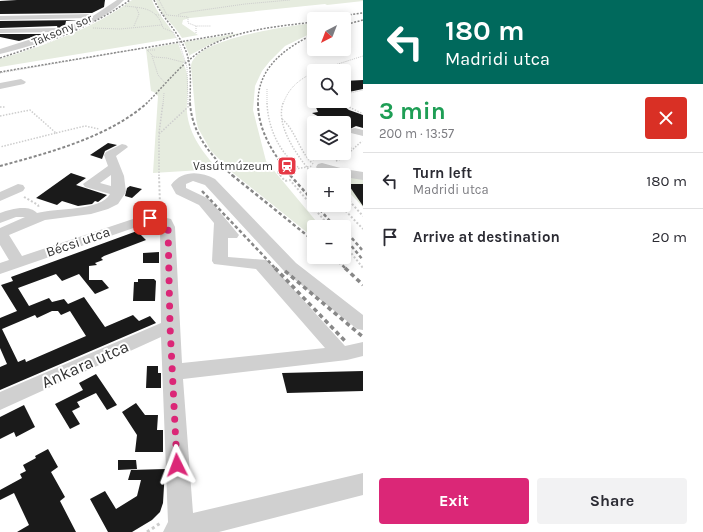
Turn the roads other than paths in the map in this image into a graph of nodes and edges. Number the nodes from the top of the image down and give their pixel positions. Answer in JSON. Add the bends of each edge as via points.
{"nodes":[{"id":1,"x":121,"y":0,"type":"edge"},
{"id":2,"x":95,"y":16,"type":"junction"},
{"id":3,"x":0,"y":18,"type":"edge"},
{"id":4,"x":69,"y":29,"type":"junction"},
{"id":5,"x":0,"y":31,"type":"edge"},
{"id":6,"x":25,"y":45,"type":"junction"},
{"id":7,"x":0,"y":46,"type":"edge"},
{"id":8,"x":0,"y":52,"type":"edge"},
{"id":9,"x":3,"y":81,"type":"edge"},
{"id":10,"x":21,"y":82,"type":"dead end"},
{"id":11,"x":122,"y":147,"type":"dead end"},
{"id":12,"x":115,"y":166,"type":"junction"},
{"id":13,"x":351,"y":174,"type":"edge"},
{"id":14,"x":363,"y":176,"type":"edge"},
{"id":15,"x":119,"y":192,"type":"junction"},
{"id":16,"x":239,"y":214,"type":"junction"},
{"id":17,"x":0,"y":219,"type":"edge"},
{"id":18,"x":28,"y":222,"type":"junction"},
{"id":19,"x":223,"y":226,"type":"junction"},
{"id":20,"x":0,"y":233,"type":"edge"},
{"id":21,"x":19,"y":263,"type":"junction"},
{"id":22,"x":0,"y":269,"type":"edge"},
{"id":23,"x":363,"y":324,"type":"edge"},
{"id":24,"x":170,"y":326,"type":"junction"},
{"id":25,"x":363,"y":349,"type":"edge"},
{"id":26,"x":341,"y":354,"type":"junction"},
{"id":27,"x":173,"y":372,"type":"junction"},
{"id":28,"x":0,"y":401,"type":"edge"},
{"id":29,"x":363,"y":484,"type":"edge"},
{"id":30,"x":179,"y":531,"type":"edge"}],
"edges":[{"from":1,"to":2,"type":"street","name":"Taksony sor"},
{"from":2,"to":3,"type":"street"},
{"from":2,"to":4,"type":"street","name":"Taksony sor"},
{"from":4,"to":5,"type":"street"},
{"from":4,"to":6,"type":"street","name":"Taksony sor"},
{"from":6,"to":7,"type":"street"},
{"from":6,"to":8,"type":"street","name":"Taksony sor"},
{"from":9,"to":10,"type":"street"},
{"from":11,"to":12,"type":"street","via":[[110,155]]},
{"from":12,"to":15,"type":"street"},
{"from":12,"to":15,"type":"street","via":[[90,184]]},
{"from":13,"to":14,"type":"street"},
{"from":15,"to":18,"type":"street","via":[[114,201],[101,208],[42,216]]},
{"from":16,"to":19,"type":"street"},
{"from":16,"to":19,"type":"street","via":[[206,179],[192,178],[180,182],[178,185],[181,190],[204,202]]},
{"from":16,"to":23,"type":"street","via":[[290,267]]},
{"from":17,"to":18,"type":"street","via":[[14,212],[25,211],[33,218]]},
{"from":18,"to":20,"type":"street"},
{"from":19,"to":26,"type":"street","via":[[220,261],[261,264]]},
{"from":20,"to":21,"type":"street"},
{"from":21,"to":22,"type":"street","name":"Bécsi utca"},
{"from":21,"to":24,"type":"street","name":"Bécsi utca","via":[[150,218],[157,218],[166,222],[168,227]]},
{"from":24,"to":27,"type":"street"},
{"from":24,"to":28,"type":"street","name":"Ankara utca"},
{"from":25,"to":26,"type":"street"},
{"from":26,"to":27,"type":"street"},
{"from":27,"to":30,"type":"street"},
{"from":29,"to":30,"type":"street"}]}
